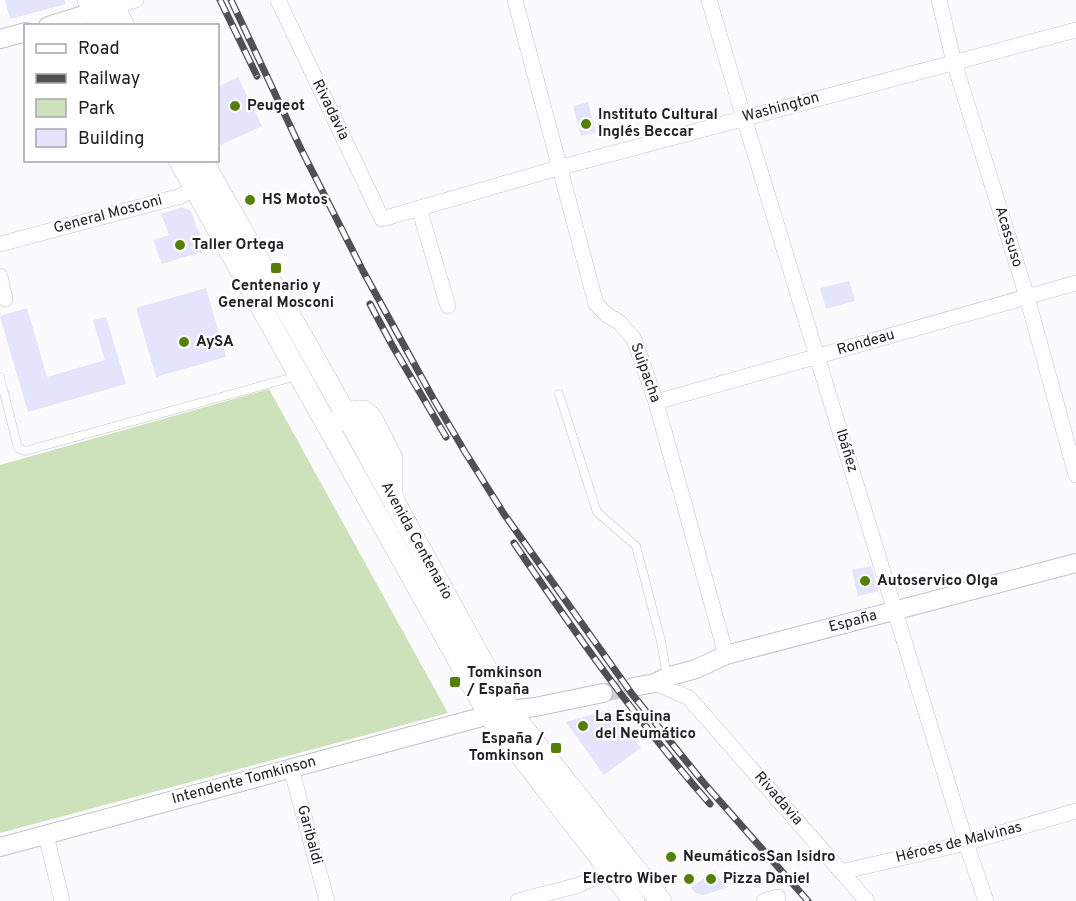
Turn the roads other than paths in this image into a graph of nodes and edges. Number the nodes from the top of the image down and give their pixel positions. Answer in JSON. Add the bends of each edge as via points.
{"nodes":[{"id":1,"x":136,"y":0,"type":"edge"},
{"id":2,"x":278,"y":0,"type":"edge"},
{"id":3,"x":515,"y":0,"type":"edge"},
{"id":4,"x":709,"y":0,"type":"edge"},
{"id":5,"x":939,"y":0,"type":"edge"},
{"id":6,"x":102,"y":9,"type":"edge"},
{"id":7,"x":54,"y":24,"type":"edge"},
{"id":8,"x":121,"y":24,"type":"edge"},
{"id":9,"x":1076,"y":30,"type":"edge"},
{"id":10,"x":24,"y":33,"type":"edge"},
{"id":11,"x":0,"y":39,"type":"edge"},
{"id":12,"x":954,"y":62,"type":"junction"},
{"id":13,"x":744,"y":118,"type":"junction"},
{"id":14,"x":182,"y":162,"type":"edge"},
{"id":15,"x":558,"y":168,"type":"junction"},
{"id":16,"x":203,"y":176,"type":"edge"},
{"id":17,"x":419,"y":208,"type":"junction"},
{"id":18,"x":382,"y":219,"type":"joint"},
{"id":19,"x":0,"y":244,"type":"edge"},
{"id":20,"x":0,"y":276,"type":"edge"},
{"id":21,"x":1076,"y":283,"type":"edge"},
{"id":22,"x":1027,"y":297,"type":"junction"},
{"id":23,"x":5,"y":299,"type":"dead end"},
{"id":24,"x":448,"y":306,"type":"dead end"},
{"id":25,"x":817,"y":357,"type":"junction"},
{"id":26,"x":299,"y":376,"type":"junction"},
{"id":27,"x":0,"y":377,"type":"edge"},
{"id":28,"x":560,"y":394,"type":"dead end"},
{"id":29,"x":656,"y":402,"type":"junction"},
{"id":30,"x":347,"y":416,"type":"junction"},
{"id":31,"x":327,"y":426,"type":"junction"},
{"id":32,"x":1076,"y":475,"type":"edge"},
{"id":33,"x":1076,"y":563,"type":"edge"},
{"id":34,"x":895,"y":612,"type":"junction"},
{"id":35,"x":726,"y":655,"type":"junction"},
{"id":36,"x":696,"y":669,"type":"junction"},
{"id":37,"x":661,"y":680,"type":"junction"},
{"id":38,"x":633,"y":687,"type":"tunnel mouth"},
{"id":39,"x":603,"y":693,"type":"tunnel mouth"},
{"id":40,"x":689,"y":698,"type":"junction"},
{"id":41,"x":499,"y":712,"type":"junction"},
{"id":42,"x":291,"y":768,"type":"junction"},
{"id":43,"x":1076,"y":811,"type":"edge"},
{"id":44,"x":46,"y":835,"type":"junction"},
{"id":45,"x":966,"y":843,"type":"junction"},
{"id":46,"x":0,"y":847,"type":"edge"},
{"id":47,"x":625,"y":854,"type":"junction"},
{"id":48,"x":608,"y":868,"type":"junction"},
{"id":49,"x":842,"y":872,"type":"junction"},
{"id":50,"x":62,"y":901,"type":"edge"},
{"id":51,"x":327,"y":901,"type":"edge"},
{"id":52,"x":518,"y":901,"type":"edge"},
{"id":53,"x":634,"y":901,"type":"edge"},
{"id":54,"x":661,"y":901,"type":"edge"},
{"id":55,"x":867,"y":901,"type":"edge"},
{"id":56,"x":986,"y":901,"type":"edge"}],
"edges":[{"from":1,"to":6,"type":"street"},
{"from":2,"to":18,"type":"street","name":"Rivadavia"},
{"from":3,"to":15,"type":"street","name":"Suipacha"},
{"from":4,"to":13,"type":"street","name":"Ibáñez"},
{"from":5,"to":12,"type":"street","name":"Acassuso"},
{"from":6,"to":7,"type":"street"},
{"from":6,"to":8,"type":"main road"},
{"from":9,"to":12,"type":"street","name":"Washington"},
{"from":10,"to":11,"type":"street"},
{"from":12,"to":13,"type":"street","name":"Washington"},
{"from":12,"to":22,"type":"street","name":"Acassuso"},
{"from":13,"to":15,"type":"street","name":"Washington"},
{"from":13,"to":25,"type":"street","name":"Ibáñez"},
{"from":14,"to":16,"type":"main road","name":"Avenida Centenario"},
{"from":15,"to":17,"type":"street","name":"Washington"},
{"from":15,"to":29,"type":"street","name":"Suipacha","via":[[596,304],[634,339]]},
{"from":16,"to":19,"type":"street","name":"General Mosconi","via":[[181,196]]},
{"from":16,"to":26,"type":"main road","name":"Avenida Centenario"},
{"from":16,"to":30,"type":"main road","name":"Avenida Centenario"},
{"from":17,"to":18,"type":"street","name":"Washington"},
{"from":17,"to":24,"type":"street"},
{"from":20,"to":23,"type":"street"},
{"from":21,"to":22,"type":"street","name":"Rondeau"},
{"from":22,"to":25,"type":"street","name":"Rondeau"},
{"from":22,"to":32,"type":"street","name":"Acassuso"},
{"from":25,"to":29,"type":"street","name":"Rondeau"},
{"from":25,"to":34,"type":"street","name":"Ibáñez"},
{"from":26,"to":27,"type":"lane","via":[[25,451],[18,447]]},
{"from":26,"to":31,"type":"main road","name":"Avenida Centenario"},
{"from":28,"to":37,"type":"lane","via":[[597,512],[636,546],[661,641]]},
{"from":29,"to":35,"type":"street","name":"Suipacha"},
{"from":30,"to":31,"type":"main road"},
{"from":30,"to":41,"type":"main road","name":"Avenida Centenario","via":[[363,411],[371,417],[392,458],[392,499]]},
{"from":31,"to":41,"type":"main road","name":"Avenida Centenario"},
{"from":33,"to":34,"type":"street","name":"España"},
{"from":34,"to":35,"type":"street","name":"España"},
{"from":34,"to":45,"type":"street","name":"Ibáñez"},
{"from":35,"to":36,"type":"street","name":"España"},
{"from":36,"to":37,"type":"street","name":"España"},
{"from":36,"to":40,"type":"street","via":[[687,686]]},
{"from":37,"to":38,"type":"street","name":"España"},
{"from":37,"to":40,"type":"street","name":"Rivadavia"},
{"from":39,"to":41,"type":"street"},
{"from":40,"to":49,"type":"street","name":"Rivadavia"},
{"from":41,"to":42,"type":"street","name":"Intendente Tomkinson"},
{"from":41,"to":47,"type":"main road","name":"Avenida Centenario"},
{"from":41,"to":48,"type":"main road","name":"Avenida Centenario"},
{"from":42,"to":44,"type":"street","name":"Intendente Tomkinson"},
{"from":42,"to":51,"type":"street","name":"Garibaldi"},
{"from":43,"to":45,"type":"street","name":"Héroes de Malvinas"},
{"from":44,"to":46,"type":"street","name":"Intendente Tomkinson"},
{"from":44,"to":50,"type":"street"},
{"from":45,"to":49,"type":"street","name":"Héroes de Malvinas"},
{"from":45,"to":56,"type":"street","name":"Ibáñez"},
{"from":47,"to":48,"type":"street"},
{"from":47,"to":54,"type":"main road","name":"Avenida Centenario"},
{"from":48,"to":52,"type":"street","via":[[579,885]]},
{"from":48,"to":53,"type":"main road","name":"Avenida Centenario"},
{"from":49,"to":55,"type":"street","name":"Rivadavia"}]}
